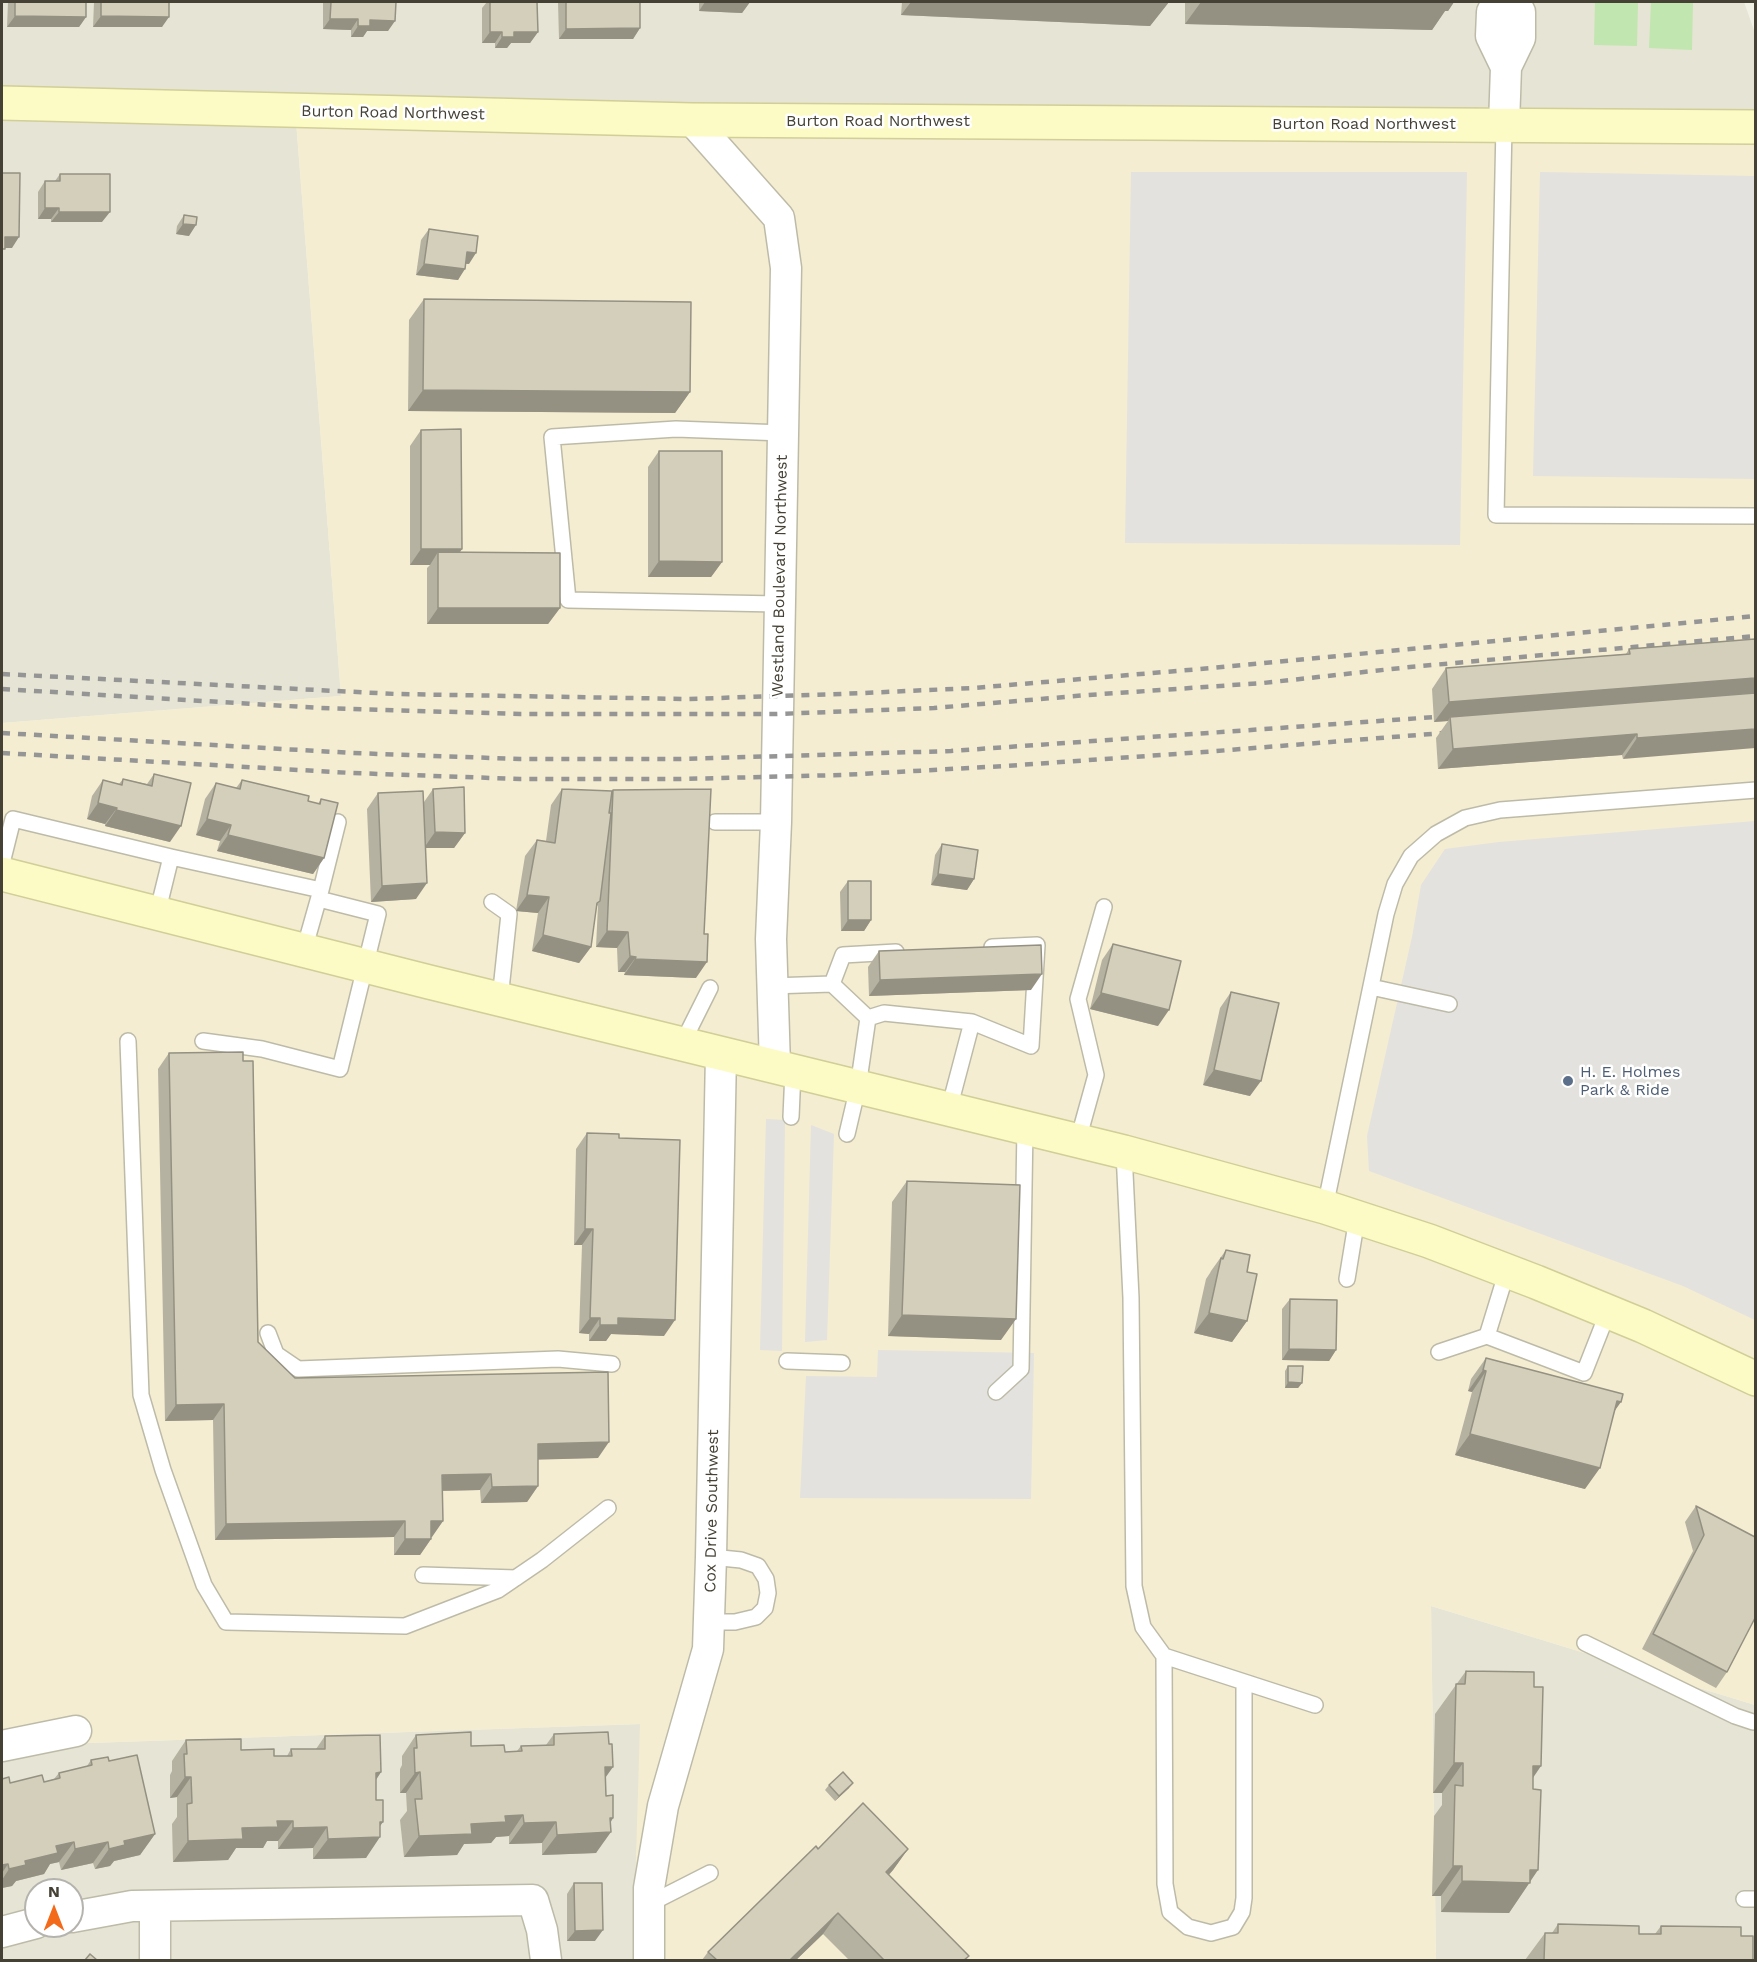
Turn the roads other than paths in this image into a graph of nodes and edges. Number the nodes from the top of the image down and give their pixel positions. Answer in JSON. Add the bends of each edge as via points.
{"nodes":[{"id":1,"x":1498,"y":2,"type":"edge"},
{"id":2,"x":1514,"y":2,"type":"edge"},
{"id":3,"x":1506,"y":67,"type":"junction"},
{"id":4,"x":2,"y":103,"type":"edge"},
{"id":5,"x":692,"y":120,"type":"junction"},
{"id":6,"x":1504,"y":125,"type":"junction"},
{"id":7,"x":1755,"y":128,"type":"edge"},
{"id":8,"x":783,"y":433,"type":"junction"},
{"id":9,"x":1755,"y":516,"type":"edge"},
{"id":10,"x":778,"y":604,"type":"junction"},
{"id":11,"x":1755,"y":790,"type":"edge"},
{"id":12,"x":338,"y":822,"type":"edge"},
{"id":13,"x":715,"y":822,"type":"dead end"},
{"id":14,"x":776,"y":822,"type":"junction"},
{"id":15,"x":171,"y":857,"type":"junction"},
{"id":16,"x":2,"y":863,"type":"edge"},
{"id":17,"x":2,"y":874,"type":"edge"},
{"id":18,"x":320,"y":894,"type":"junction"},
{"id":19,"x":492,"y":902,"type":"dead end"},
{"id":20,"x":1104,"y":907,"type":"dead end"},
{"id":21,"x":157,"y":914,"type":"junction"},
{"id":22,"x":980,"y":948,"type":"edge"},
{"id":23,"x":304,"y":950,"type":"junction"},
{"id":24,"x":912,"y":952,"type":"edge"},
{"id":25,"x":365,"y":965,"type":"junction"},
{"id":26,"x":832,"y":984,"type":"junction"},
{"id":27,"x":771,"y":986,"type":"junction"},
{"id":28,"x":1371,"y":987,"type":"junction"},
{"id":29,"x":710,"y":988,"type":"dead end"},
{"id":30,"x":500,"y":999,"type":"junction"},
{"id":31,"x":1449,"y":1004,"type":"dead end"},
{"id":32,"x":868,"y":1018,"type":"junction"},
{"id":33,"x":972,"y":1022,"type":"junction"},
{"id":34,"x":128,"y":1041,"type":"dead end"},
{"id":35,"x":203,"y":1041,"type":"dead end"},
{"id":36,"x":682,"y":1044,"type":"junction"},
{"id":37,"x":721,"y":1054,"type":"junction"},
{"id":38,"x":784,"y":1069,"type":"junction"},
{"id":39,"x":858,"y":1087,"type":"junction"},
{"id":40,"x":949,"y":1109,"type":"junction"},
{"id":41,"x":790,"y":1117,"type":"dead end"},
{"id":42,"x":1025,"y":1127,"type":"junction"},
{"id":43,"x":848,"y":1134,"type":"dead end"},
{"id":44,"x":1078,"y":1140,"type":"junction"},
{"id":45,"x":1124,"y":1152,"type":"junction"},
{"id":46,"x":1325,"y":1207,"type":"junction"},
{"id":47,"x":1358,"y":1218,"type":"junction"},
{"id":48,"x":1507,"y":1270,"type":"junction"},
{"id":49,"x":1347,"y":1279,"type":"dead end"},
{"id":50,"x":1608,"y":1312,"type":"junction"},
{"id":51,"x":268,"y":1333,"type":"dead end"},
{"id":52,"x":1486,"y":1336,"type":"junction"},
{"id":53,"x":1439,"y":1352,"type":"dead end"},
{"id":54,"x":787,"y":1361,"type":"dead end"},
{"id":55,"x":842,"y":1363,"type":"dead end"},
{"id":56,"x":612,"y":1364,"type":"dead end"},
{"id":57,"x":1755,"y":1379,"type":"edge"},
{"id":58,"x":996,"y":1392,"type":"dead end"},
{"id":59,"x":608,"y":1508,"type":"dead end"},
{"id":60,"x":711,"y":1557,"type":"junction"},
{"id":61,"x":423,"y":1575,"type":"dead end"},
{"id":62,"x":516,"y":1578,"type":"junction"},
{"id":63,"x":709,"y":1622,"type":"junction"},
{"id":64,"x":1585,"y":1643,"type":"dead end"},
{"id":65,"x":1164,"y":1656,"type":"junction"},
{"id":66,"x":1244,"y":1682,"type":"junction"},
{"id":67,"x":1315,"y":1705,"type":"dead end"},
{"id":68,"x":1755,"y":1723,"type":"edge"},
{"id":69,"x":76,"y":1731,"type":"dead end"},
{"id":70,"x":2,"y":1746,"type":"edge"},
{"id":71,"x":710,"y":1873,"type":"dead end"},
{"id":72,"x":650,"y":1904,"type":"junction"},
{"id":73,"x":155,"y":1906,"type":"junction"},
{"id":74,"x":84,"y":1915,"type":"edge"},
{"id":75,"x":24,"y":1926,"type":"edge"},
{"id":76,"x":2,"y":1932,"type":"edge"},
{"id":77,"x":155,"y":1960,"type":"edge"},
{"id":78,"x":546,"y":1960,"type":"edge"},
{"id":79,"x":649,"y":1960,"type":"edge"}],
"edges":[{"from":1,"to":3,"type":"street","via":[[1492,12],[1491,36]]},
{"from":2,"to":3,"type":"street","via":[[1520,12],[1520,38]]},
{"from":3,"to":6,"type":"street"},
{"from":4,"to":5,"type":"main road","name":"Burton Road Northwest"},
{"from":5,"to":6,"type":"main road","name":"Burton Road Northwest"},
{"from":5,"to":8,"type":"street","name":"Westland Boulevard Northwest","via":[[779,218],[786,268]]},
{"from":6,"to":7,"type":"main road","name":"Burton Road Northwest"},
{"from":6,"to":9,"type":"lane","via":[[1496,515]]},
{"from":8,"to":10,"type":"street","name":"Westland Boulevard Northwest"},
{"from":8,"to":10,"type":"lane","via":[[676,429],[552,437],[568,600]]},
{"from":10,"to":14,"type":"street","name":"Westland Boulevard Northwest"},
{"from":11,"to":28,"type":"lane","via":[[1500,810],[1465,818],[1436,834],[1412,856],[1395,884]]},
{"from":12,"to":18,"type":"lane"},
{"from":13,"to":14,"type":"lane"},
{"from":14,"to":27,"type":"street","name":"Westland Boulevard Northwest"},
{"from":15,"to":16,"type":"lane","via":[[12,819]]},
{"from":15,"to":18,"type":"lane"},
{"from":15,"to":21,"type":"lane"},
{"from":17,"to":21,"type":"main road"},
{"from":18,"to":23,"type":"lane"},
{"from":18,"to":25,"type":"lane","via":[[378,914]]},
{"from":19,"to":30,"type":"lane","via":[[509,914]]},
{"from":20,"to":44,"type":"lane","via":[[1078,999],[1096,1075]]},
{"from":21,"to":23,"type":"main road"},
{"from":22,"to":33,"type":"lane","via":[[1037,945],[1031,1046]]},
{"from":23,"to":25,"type":"main road"},
{"from":24,"to":26,"type":"lane","via":[[843,955]]},
{"from":25,"to":30,"type":"main road"},
{"from":25,"to":35,"type":"lane","via":[[340,1069],[262,1049]]},
{"from":26,"to":27,"type":"lane"},
{"from":26,"to":32,"type":"lane"},
{"from":27,"to":38,"type":"street","name":"Westland Boulevard Northwest"},
{"from":28,"to":31,"type":"lane"},
{"from":28,"to":46,"type":"lane"},
{"from":29,"to":36,"type":"lane"},
{"from":30,"to":36,"type":"main road"},
{"from":32,"to":33,"type":"lane","via":[[884,1013]]},
{"from":32,"to":39,"type":"lane"},
{"from":33,"to":40,"type":"lane"},
{"from":34,"to":62,"type":"lane","via":[[141,1395],[204,1585],[226,1622],[405,1626],[498,1590]]},
{"from":36,"to":37,"type":"main road"},
{"from":37,"to":38,"type":"main road"},
{"from":37,"to":60,"type":"street","name":"Cox Drive Southwest"},
{"from":38,"to":39,"type":"main road"},
{"from":38,"to":41,"type":"lane"},
{"from":39,"to":40,"type":"main road"},
{"from":39,"to":43,"type":"lane"},
{"from":40,"to":42,"type":"main road"},
{"from":42,"to":44,"type":"main road"},
{"from":42,"to":58,"type":"lane","via":[[1021,1369]]},
{"from":44,"to":45,"type":"main road"},
{"from":45,"to":46,"type":"main road"},
{"from":45,"to":65,"type":"lane","via":[[1131,1298],[1134,1586],[1143,1627]]},
{"from":46,"to":47,"type":"main road"},
{"from":47,"to":48,"type":"main road"},
{"from":47,"to":49,"type":"lane"},
{"from":48,"to":50,"type":"main road"},
{"from":48,"to":52,"type":"lane"},
{"from":50,"to":52,"type":"lane","via":[[1584,1373]]},
{"from":50,"to":57,"type":"main road"},
{"from":51,"to":56,"type":"lane","via":[[276,1354],[298,1369],[558,1359]]},
{"from":52,"to":53,"type":"lane"},
{"from":54,"to":55,"type":"lane"},
{"from":59,"to":62,"type":"lane"},
{"from":60,"to":63,"type":"street","name":"Cox Drive Southwest"},
{"from":60,"to":63,"type":"lane","via":[[758,1566],[768,1593],[765,1608],[756,1617]]},
{"from":61,"to":62,"type":"lane"},
{"from":63,"to":72,"type":"street","name":"Cox Drive Southwest","via":[[708,1649],[663,1806]]},
{"from":64,"to":68,"type":"lane"},
{"from":65,"to":66,"type":"lane"},
{"from":65,"to":66,"type":"lane","via":[[1165,1884],[1170,1912],[1188,1928],[1211,1933],[1233,1927],[1242,1912],[1244,1898]]},
{"from":66,"to":67,"type":"lane"},
{"from":69,"to":70,"type":"street"},
{"from":71,"to":72,"type":"lane"},
{"from":72,"to":79,"type":"street","name":"Cox Drive Southwest"},
{"from":73,"to":74,"type":"street"},
{"from":73,"to":77,"type":"street"},
{"from":73,"to":78,"type":"street","via":[[533,1899]]},
{"from":75,"to":76,"type":"street"}]}
